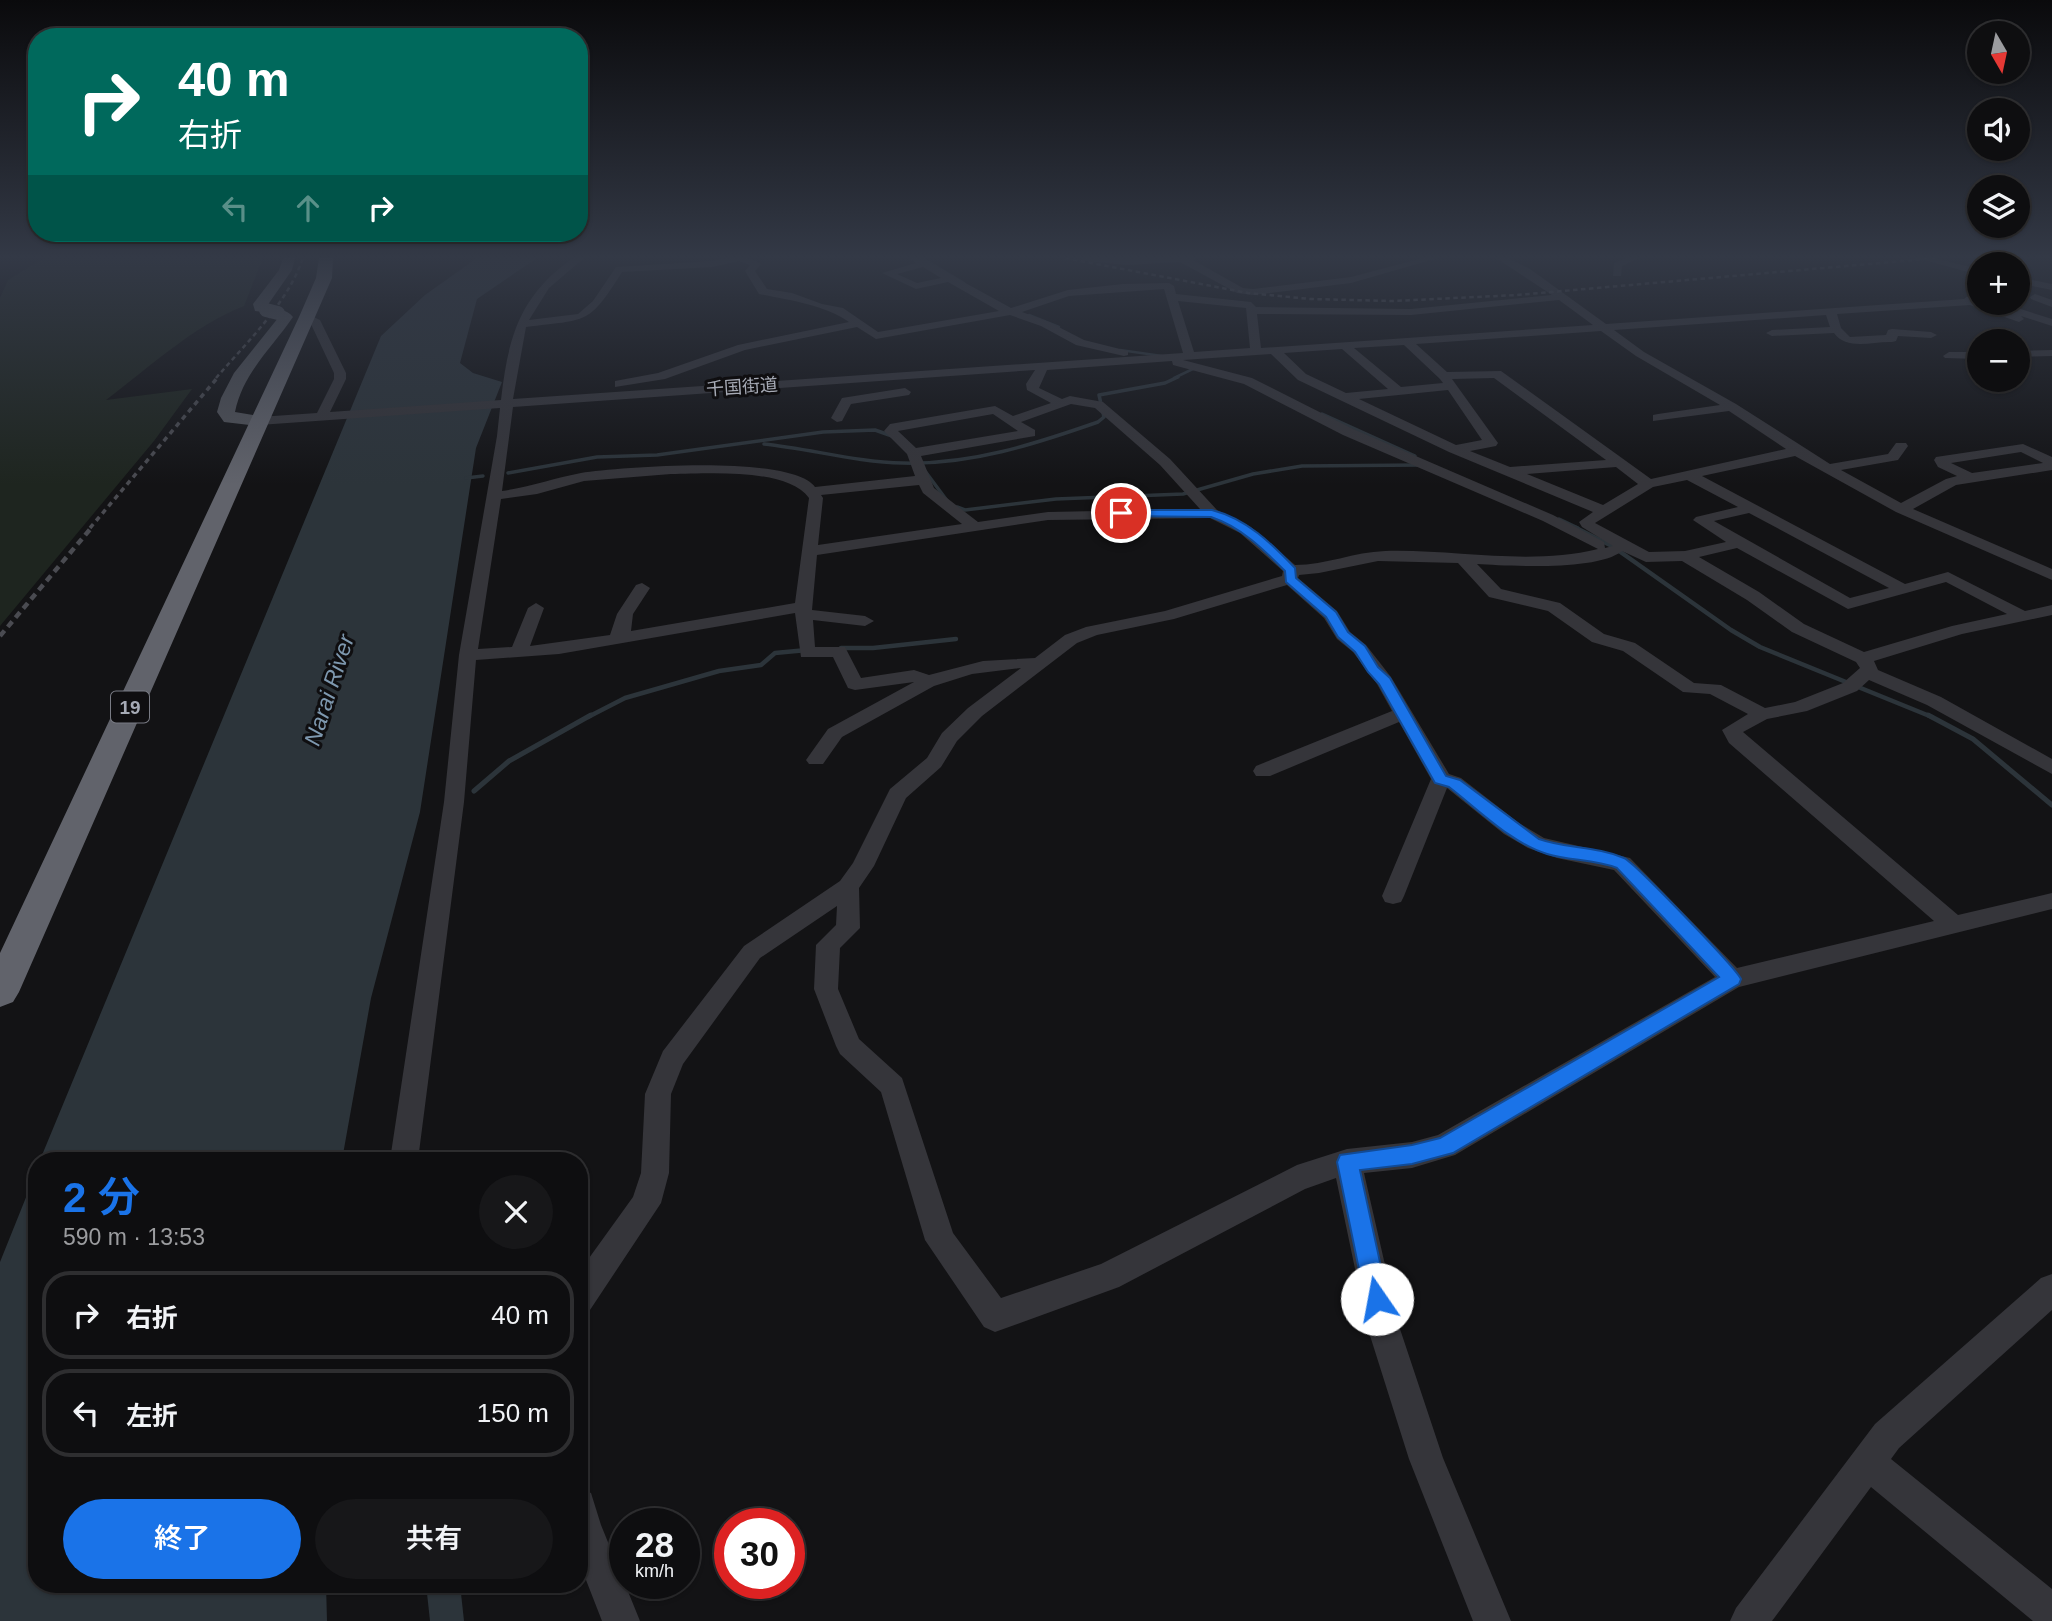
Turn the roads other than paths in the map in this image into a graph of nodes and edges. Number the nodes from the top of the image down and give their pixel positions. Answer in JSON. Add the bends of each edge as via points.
{"nodes":[{"id":1,"x":272,"y":334,"type":"edge"},
{"id":2,"x":304,"y":334,"type":"edge"},
{"id":3,"x":314,"y":334,"type":"edge"},
{"id":4,"x":520,"y":334,"type":"edge"},
{"id":5,"x":809,"y":334,"type":"edge"},
{"id":6,"x":1063,"y":334,"type":"edge"},
{"id":7,"x":1183,"y":334,"type":"edge"},
{"id":8,"x":1252,"y":334,"type":"edge"},
{"id":9,"x":1388,"y":334,"type":"edge"},
{"id":10,"x":1405,"y":334,"type":"edge"},
{"id":11,"x":1413,"y":334,"type":"edge"},
{"id":12,"x":1507,"y":334,"type":"edge"},
{"id":13,"x":1613,"y":334,"type":"edge"},
{"id":14,"x":1773,"y":334,"type":"edge"},
{"id":15,"x":1837,"y":334,"type":"edge"},
{"id":16,"x":1892,"y":334,"type":"edge"},
{"id":17,"x":1900,"y":334,"type":"edge"},
{"id":18,"x":1928,"y":339,"type":"dead end"},
{"id":19,"x":1789,"y":341,"type":"dead end"},
{"id":20,"x":1847,"y":341,"type":"junction"},
{"id":21,"x":1344,"y":345,"type":"junction"},
{"id":22,"x":1273,"y":349,"type":"junction"},
{"id":23,"x":1867,"y":350,"type":"dead end"},
{"id":24,"x":1257,"y":351,"type":"junction"},
{"id":25,"x":2052,"y":353,"type":"edge"},
{"id":26,"x":2030,"y":354,"type":"edge"},
{"id":27,"x":1189,"y":355,"type":"junction"},
{"id":28,"x":1949,"y":356,"type":"dead end"},
{"id":29,"x":1967,"y":356,"type":"edge"},
{"id":30,"x":1159,"y":358,"type":"junction"},
{"id":31,"x":1041,"y":366,"type":"junction"},
{"id":32,"x":901,"y":375,"type":"junction"},
{"id":33,"x":1447,"y":381,"type":"junction"},
{"id":34,"x":1398,"y":391,"type":"junction"},
{"id":35,"x":1345,"y":397,"type":"junction"},
{"id":36,"x":551,"y":400,"type":"junction"},
{"id":37,"x":1062,"y":403,"type":"junction"},
{"id":38,"x":503,"y":404,"type":"junction"},
{"id":39,"x":1732,"y":407,"type":"junction"},
{"id":40,"x":909,"y":408,"type":"junction"},
{"id":41,"x":325,"y":417,"type":"junction"},
{"id":42,"x":837,"y":418,"type":"dead end"},
{"id":43,"x":1658,"y":418,"type":"dead end"},
{"id":44,"x":1011,"y":420,"type":"junction"},
{"id":45,"x":259,"y":421,"type":"junction"},
{"id":46,"x":1900,"y":446,"type":"dead end"},
{"id":47,"x":1454,"y":449,"type":"junction"},
{"id":48,"x":1797,"y":451,"type":"junction"},
{"id":49,"x":913,"y":453,"type":"junction"},
{"id":50,"x":1615,"y":463,"type":"junction"},
{"id":51,"x":2052,"y":464,"type":"edge"},
{"id":52,"x":1828,"y":468,"type":"junction"},
{"id":53,"x":1508,"y":471,"type":"junction"},
{"id":54,"x":1689,"y":475,"type":"junction"},
{"id":55,"x":1970,"y":477,"type":"junction"},
{"id":56,"x":922,"y":480,"type":"junction"},
{"id":57,"x":1648,"y":484,"type":"junction"},
{"id":58,"x":815,"y":491,"type":"junction"},
{"id":59,"x":494,"y":496,"type":"junction"},
{"id":60,"x":1752,"y":508,"type":"junction"},
{"id":61,"x":1901,"y":509,"type":"junction"},
{"id":62,"x":1604,"y":511,"type":"junction"},
{"id":63,"x":1212,"y":513,"type":"junction"},
{"id":64,"x":974,"y":525,"type":"junction"},
{"id":65,"x":1739,"y":543,"type":"junction"},
{"id":66,"x":1617,"y":549,"type":"junction"},
{"id":67,"x":810,"y":551,"type":"junction"},
{"id":68,"x":1685,"y":556,"type":"junction"},
{"id":69,"x":1464,"y":560,"type":"junction"},
{"id":70,"x":1290,"y":575,"type":"junction"},
{"id":71,"x":2052,"y":575,"type":"edge"},
{"id":72,"x":642,"y":588,"type":"dead end"},
{"id":73,"x":1903,"y":589,"type":"junction"},
{"id":74,"x":536,"y":608,"type":"dead end"},
{"id":75,"x":2052,"y":610,"type":"edge"},
{"id":76,"x":804,"y":611,"type":"junction"},
{"id":77,"x":2022,"y":616,"type":"junction"},
{"id":78,"x":865,"y":621,"type":"dead end"},
{"id":79,"x":617,"y":638,"type":"junction"},
{"id":80,"x":519,"y":652,"type":"junction"},
{"id":81,"x":468,"y":655,"type":"junction"},
{"id":82,"x":1040,"y":663,"type":"junction"},
{"id":83,"x":1858,"y":675,"type":"junction"},
{"id":84,"x":928,"y":682,"type":"junction"},
{"id":85,"x":1403,"y":713,"type":"junction"},
{"id":86,"x":1762,"y":714,"type":"junction"},
{"id":87,"x":816,"y":760,"type":"dead end"},
{"id":88,"x":2052,"y":768,"type":"edge"},
{"id":89,"x":1263,"y":771,"type":"dead end"},
{"id":90,"x":1441,"y":779,"type":"junction"},
{"id":91,"x":848,"y":887,"type":"junction"},
{"id":92,"x":1393,"y":896,"type":"dead end"},
{"id":93,"x":2052,"y":901,"type":"edge"},
{"id":94,"x":1954,"y":925,"type":"junction"},
{"id":95,"x":1732,"y":979,"type":"junction"},
{"id":96,"x":0,"y":992,"type":"edge"},
{"id":97,"x":405,"y":1152,"type":"edge"},
{"id":98,"x":1347,"y":1162,"type":"junction"},
{"id":99,"x":588,"y":1286,"type":"edge"},
{"id":100,"x":2052,"y":1289,"type":"edge"},
{"id":101,"x":1869,"y":1463,"type":"junction"},
{"id":102,"x":588,"y":1538,"type":"edge"},
{"id":103,"x":2052,"y":1612,"type":"edge"},
{"id":104,"x":621,"y":1621,"type":"edge"},
{"id":105,"x":1492,"y":1621,"type":"edge"},
{"id":106,"x":1749,"y":1621,"type":"edge"}],
"edges":[{"from":1,"to":45,"type":"main road","via":[[240,372],[227,402],[230,418]]},
{"from":2,"to":45,"type":"highway","number":"19"},
{"from":3,"to":41,"type":"street","via":[[340,375]]},
{"from":4,"to":38,"type":"street"},
{"from":5,"to":36,"type":"street","via":[[742,347],[661,376]]},
{"from":6,"to":30,"type":"street","via":[[1080,343]]},
{"from":7,"to":27,"type":"street"},
{"from":8,"to":24,"type":"street"},
{"from":9,"to":21,"type":"street","name":"千国街道"},
{"from":10,"to":33,"type":"street"},
{"from":11,"to":12,"type":"street","name":"千国街道","via":[[1428,339]]},
{"from":13,"to":39,"type":"street"},
{"from":14,"to":19,"type":"street"},
{"from":15,"to":20,"type":"street"},
{"from":16,"to":20,"type":"street","via":[[1892,339]]},
{"from":17,"to":18,"type":"street"},
{"from":20,"to":23,"type":"street"},
{"from":21,"to":22,"type":"street","name":"千国街道"},
{"from":21,"to":34,"type":"street"},
{"from":22,"to":24,"type":"street","name":"千国街道"},
{"from":22,"to":35,"type":"street","via":[[1302,377]]},
{"from":24,"to":27,"type":"street","name":"千国街道"},
{"from":25,"to":26,"type":"street"},
{"from":27,"to":30,"type":"street","name":"千国街道"},
{"from":28,"to":29,"type":"street"},
{"from":30,"to":31,"type":"street","name":"千国街道"},
{"from":30,"to":66,"type":"street","via":[[1248,381],[1349,432]]},
{"from":31,"to":32,"type":"street","name":"千国街道"},
{"from":31,"to":37,"type":"street","via":[[1033,390]]},
{"from":32,"to":36,"type":"street","name":"千国街道"},
{"from":32,"to":40,"type":"street"},
{"from":33,"to":34,"type":"street"},
{"from":33,"to":47,"type":"street","via":[[1491,443]]},
{"from":33,"to":50,"type":"street","via":[[1497,374]]},
{"from":34,"to":35,"type":"street"},
{"from":35,"to":47,"type":"street"},
{"from":36,"to":38,"type":"street","name":"千国街道"},
{"from":37,"to":44,"type":"street"},
{"from":37,"to":63,"type":"street","via":[[1077,400],[1106,409]]},
{"from":38,"to":41,"type":"street","name":"千国街道"},
{"from":38,"to":59,"type":"street"},
{"from":39,"to":43,"type":"street"},
{"from":39,"to":48,"type":"street"},
{"from":40,"to":42,"type":"street","via":[[846,401]]},
{"from":40,"to":44,"type":"street","via":[[995,410]]},
{"from":40,"to":49,"type":"street","via":[[891,431]]},
{"from":41,"to":45,"type":"street","name":"千国街道"},
{"from":44,"to":49,"type":"street","via":[[1030,433]]},
{"from":45,"to":96,"type":"highway","number":"19"},
{"from":46,"to":52,"type":"street","via":[[1893,457]]},
{"from":47,"to":53,"type":"street"},
{"from":48,"to":52,"type":"street"},
{"from":48,"to":54,"type":"street"},
{"from":49,"to":56,"type":"street"},
{"from":50,"to":53,"type":"street"},
{"from":50,"to":57,"type":"street"},
{"from":51,"to":55,"type":"street"},
{"from":51,"to":55,"type":"street","via":[[2023,448],[1941,460]]},
{"from":52,"to":61,"type":"street"},
{"from":53,"to":62,"type":"street"},
{"from":54,"to":57,"type":"street"},
{"from":54,"to":60,"type":"street"},
{"from":55,"to":61,"type":"street"},
{"from":56,"to":58,"type":"street"},
{"from":56,"to":64,"type":"street","via":[[928,490]]},
{"from":57,"to":62,"type":"street"},
{"from":58,"to":59,"type":"street","via":[[792,478],[691,468],[583,477]]},
{"from":58,"to":67,"type":"street"},
{"from":59,"to":81,"type":"street"},
{"from":60,"to":65,"type":"street","via":[[1700,520]]},
{"from":60,"to":73,"type":"street"},
{"from":61,"to":71,"type":"street"},
{"from":62,"to":66,"type":"street","via":[[1587,522]]},
{"from":63,"to":64,"type":"street","via":[[1073,514]]},
{"from":63,"to":70,"type":"street","via":[[1260,539]]},
{"from":64,"to":67,"type":"street"},
{"from":65,"to":68,"type":"street"},
{"from":65,"to":73,"type":"street","via":[[1848,604]]},
{"from":66,"to":68,"type":"street","via":[[1646,557]]},
{"from":66,"to":69,"type":"street","via":[[1553,561]]},
{"from":67,"to":76,"type":"street"},
{"from":68,"to":83,"type":"street","via":[[1753,596]]},
{"from":69,"to":70,"type":"street","via":[[1386,556]]},
{"from":69,"to":86,"type":"street","via":[[1495,593],[1554,607],[1598,638],[1629,647],[1690,688],[1714,689]]},
{"from":70,"to":82,"type":"street","via":[[1168,615],[1093,631],[1071,639]]},
{"from":70,"to":85,"type":"street","via":[[1360,649]]},
{"from":72,"to":79,"type":"street","via":[[625,614]]},
{"from":73,"to":77,"type":"street","via":[[1948,577]]},
{"from":74,"to":80,"type":"street"},
{"from":75,"to":77,"type":"street"},
{"from":76,"to":78,"type":"street"},
{"from":76,"to":79,"type":"street"},
{"from":76,"to":84,"type":"street","via":[[807,653],[839,651],[855,684],[914,674]]},
{"from":77,"to":83,"type":"street","via":[[1958,630]]},
{"from":79,"to":80,"type":"street"},
{"from":80,"to":81,"type":"street"},
{"from":81,"to":97,"type":"street","via":[[454,802]]},
{"from":82,"to":84,"type":"street","via":[[997,662]]},
{"from":82,"to":91,"type":"street","via":[[975,712],[949,737],[934,762],[897,794]]},
{"from":83,"to":86,"type":"street","via":[[1800,707]]},
{"from":83,"to":88,"type":"street","via":[[1934,701]]},
{"from":84,"to":87,"type":"street","via":[[835,733]]},
{"from":85,"to":89,"type":"street"},
{"from":85,"to":90,"type":"street"},
{"from":86,"to":94,"type":"street","via":[[1732,730],[1737,739]]},
{"from":90,"to":92,"type":"street"},
{"from":90,"to":95,"type":"street","via":[[1454,783],[1533,843],[1622,864]]},
{"from":91,"to":98,"type":"street","via":[[848,928],[828,945],[826,989],[849,1046],[893,1086],[940,1240],[995,1316],[1108,1276],[1297,1178]]},
{"from":91,"to":99,"type":"street","via":[[752,951],[672,1059],[658,1094],[655,1173],[646,1203]]},
{"from":93,"to":94,"type":"street"},
{"from":94,"to":95,"type":"street"},
{"from":95,"to":98,"type":"street","via":[[1445,1146],[1412,1155]]},
{"from":98,"to":105,"type":"street","via":[[1382,1326],[1426,1460]]},
{"from":100,"to":101,"type":"street","via":[[1887,1436]]},
{"from":101,"to":103,"type":"street"},
{"from":101,"to":106,"type":"street"},
{"from":102,"to":104,"type":"street"}]}
